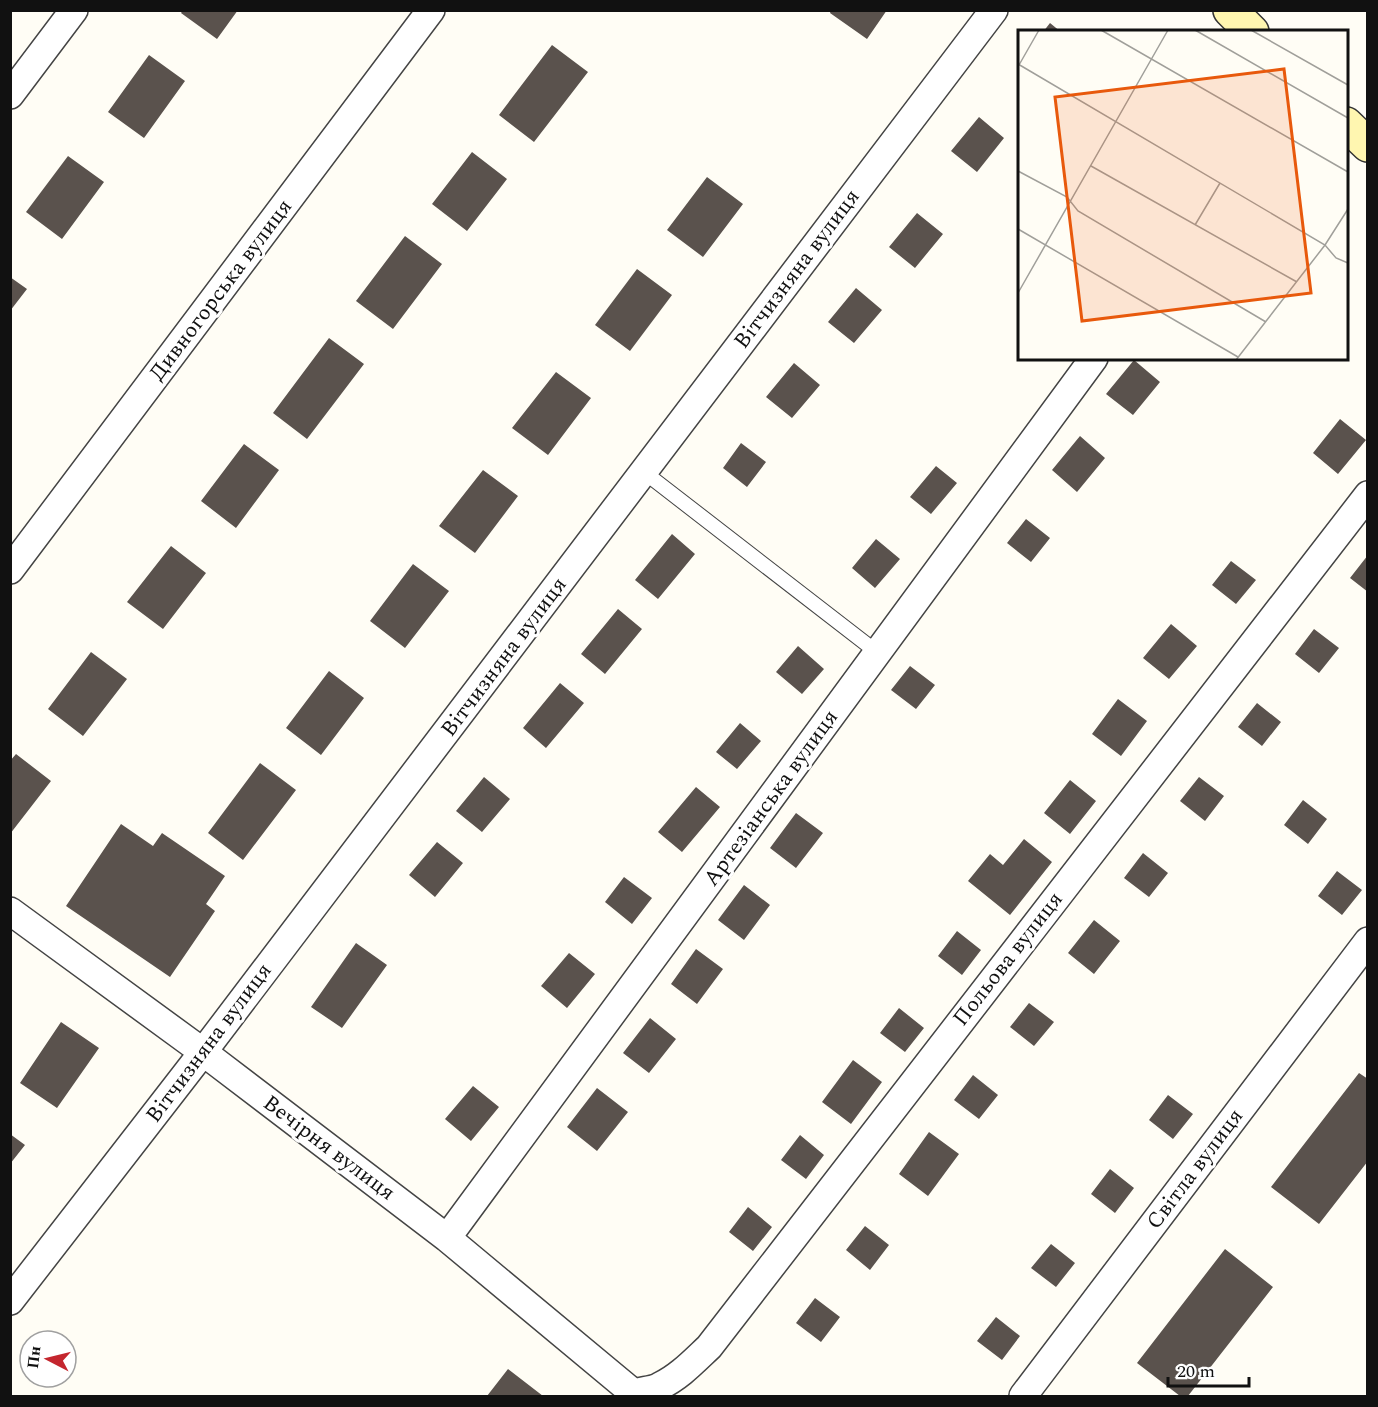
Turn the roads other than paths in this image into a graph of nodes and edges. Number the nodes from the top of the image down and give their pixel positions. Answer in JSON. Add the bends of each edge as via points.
{"nodes":[{"id":1,"x":74,"y":10,"type":"edge"},
{"id":2,"x":431,"y":10,"type":"edge"},
{"id":3,"x":994,"y":10,"type":"edge"},
{"id":4,"x":1230,"y":10,"type":"edge"},
{"id":5,"x":1250,"y":30,"type":"edge"},
{"id":6,"x":10,"y":95,"type":"edge"},
{"id":7,"x":1348,"y":125,"type":"edge"},
{"id":8,"x":1368,"y":145,"type":"edge"},
{"id":9,"x":1093,"y":360,"type":"edge"},
{"id":10,"x":644,"y":472,"type":"junction"},
{"id":11,"x":1368,"y":495,"type":"edge"},
{"id":12,"x":10,"y":570,"type":"edge"},
{"id":13,"x":878,"y":653,"type":"junction"},
{"id":14,"x":10,"y":911,"type":"edge"},
{"id":15,"x":1368,"y":941,"type":"edge"},
{"id":16,"x":203,"y":1052,"type":"junction"},
{"id":17,"x":447,"y":1238,"type":"junction"},
{"id":18,"x":10,"y":1301,"type":"edge"},
{"id":19,"x":632,"y":1395,"type":"edge"},
{"id":20,"x":1023,"y":1396,"type":"edge"}],
"edges":[{"from":1,"to":6,"type":"street"},
{"from":2,"to":12,"type":"street","name":"Дивногорська вулиця"},
{"from":3,"to":10,"type":"street","name":"Вітчизняна вулиця"},
{"from":4,"to":5,"type":"main road"},
{"from":7,"to":8,"type":"main road"},
{"from":9,"to":13,"type":"street","name":"Артезіанська вулиця"},
{"from":10,"to":13,"type":"lane"},
{"from":10,"to":16,"type":"street","name":"Вітчизняна вулиця"},
{"from":11,"to":19,"type":"street","name":"Польова вулиця","via":[[709,1347],[677,1377]]},
{"from":13,"to":17,"type":"street","name":"Артезіанська вулиця"},
{"from":14,"to":16,"type":"street","name":"Вечірня вулиця"},
{"from":15,"to":20,"type":"street","name":"Світла вулиця"},
{"from":16,"to":17,"type":"street","name":"Вечірня вулиця"},
{"from":16,"to":18,"type":"street","name":"Вітчизняна вулиця"},
{"from":17,"to":19,"type":"street","name":"Вечірня вулиця"}]}
